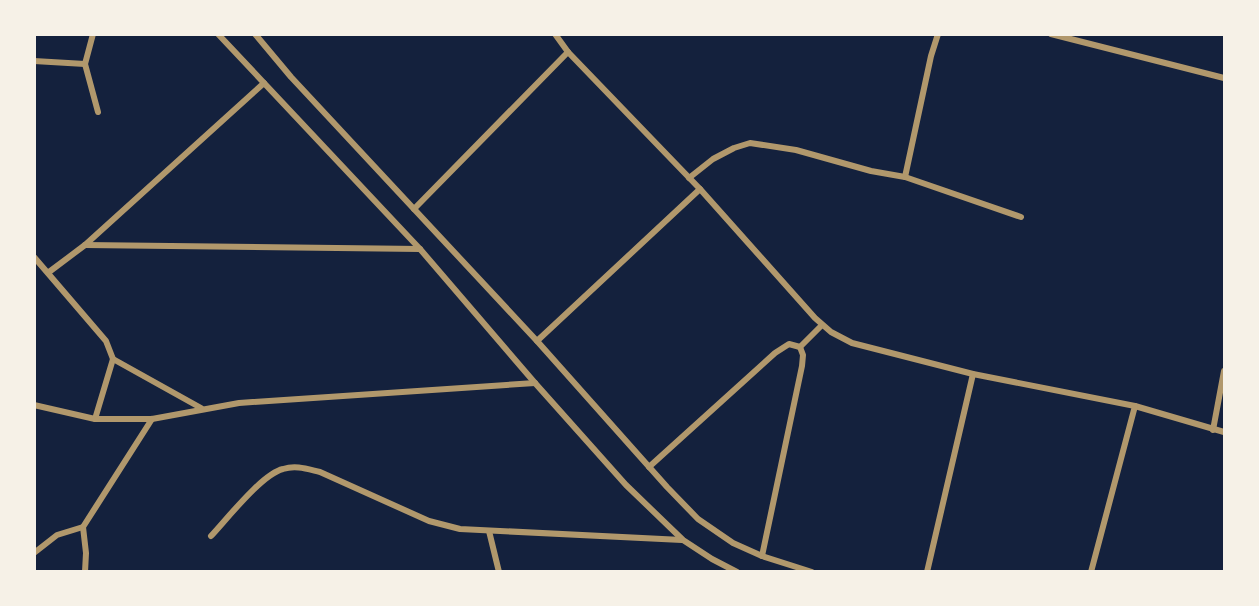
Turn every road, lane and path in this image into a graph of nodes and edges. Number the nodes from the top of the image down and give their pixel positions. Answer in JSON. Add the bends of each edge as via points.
{"nodes":[{"id":1,"x":93,"y":34,"type":"edge"},
{"id":2,"x":218,"y":34,"type":"edge"},
{"id":3,"x":255,"y":34,"type":"edge"},
{"id":4,"x":555,"y":34,"type":"edge"},
{"id":5,"x":938,"y":34,"type":"edge"},
{"id":6,"x":1051,"y":34,"type":"edge"},
{"id":7,"x":568,"y":52,"type":"junction"},
{"id":8,"x":34,"y":61,"type":"edge"},
{"id":9,"x":85,"y":64,"type":"junction"},
{"id":10,"x":1224,"y":78,"type":"edge"},
{"id":11,"x":264,"y":83,"type":"junction"},
{"id":12,"x":98,"y":112,"type":"dead end"},
{"id":13,"x":905,"y":177,"type":"junction"},
{"id":14,"x":688,"y":178,"type":"junction"},
{"id":15,"x":700,"y":189,"type":"junction"},
{"id":16,"x":414,"y":209,"type":"junction"},
{"id":17,"x":1021,"y":217,"type":"dead end"},
{"id":18,"x":85,"y":245,"type":"junction"},
{"id":19,"x":420,"y":249,"type":"junction"},
{"id":20,"x":34,"y":257,"type":"edge"},
{"id":21,"x":49,"y":272,"type":"junction"},
{"id":22,"x":822,"y":325,"type":"junction"},
{"id":23,"x":537,"y":341,"type":"junction"},
{"id":24,"x":800,"y":347,"type":"junction"},
{"id":25,"x":113,"y":358,"type":"junction"},
{"id":26,"x":1224,"y":371,"type":"edge"},
{"id":27,"x":973,"y":374,"type":"junction"},
{"id":28,"x":535,"y":383,"type":"junction"},
{"id":29,"x":34,"y":405,"type":"edge"},
{"id":30,"x":1135,"y":406,"type":"junction"},
{"id":31,"x":202,"y":408,"type":"junction"},
{"id":32,"x":95,"y":419,"type":"junction"},
{"id":33,"x":152,"y":419,"type":"junction"},
{"id":34,"x":1213,"y":430,"type":"junction"},
{"id":35,"x":1224,"y":432,"type":"edge"},
{"id":36,"x":650,"y":467,"type":"junction"},
{"id":37,"x":83,"y":527,"type":"junction"},
{"id":38,"x":489,"y":531,"type":"junction"},
{"id":39,"x":211,"y":536,"type":"dead end"},
{"id":40,"x":683,"y":540,"type":"junction"},
{"id":41,"x":34,"y":553,"type":"edge"},
{"id":42,"x":762,"y":556,"type":"junction"},
{"id":43,"x":85,"y":572,"type":"edge"},
{"id":44,"x":499,"y":572,"type":"edge"},
{"id":45,"x":737,"y":572,"type":"edge"},
{"id":46,"x":812,"y":572,"type":"edge"},
{"id":47,"x":927,"y":572,"type":"edge"},
{"id":48,"x":1091,"y":572,"type":"edge"}],
"edges":[{"from":1,"to":9,"type":"street"},
{"from":2,"to":11,"type":"street"},
{"from":3,"to":16,"type":"street"},
{"from":4,"to":7,"type":"street"},
{"from":5,"to":13,"type":"street"},
{"from":6,"to":10,"type":"street"},
{"from":7,"to":14,"type":"street"},
{"from":7,"to":16,"type":"street"},
{"from":8,"to":9,"type":"street"},
{"from":9,"to":12,"type":"street"},
{"from":11,"to":18,"type":"street"},
{"from":11,"to":19,"type":"street"},
{"from":13,"to":14,"type":"street","via":[[796,150],[750,143],[713,159]]},
{"from":13,"to":17,"type":"street"},
{"from":14,"to":15,"type":"street"},
{"from":15,"to":22,"type":"street"},
{"from":15,"to":23,"type":"street"},
{"from":16,"to":23,"type":"street"},
{"from":18,"to":19,"type":"street"},
{"from":18,"to":21,"type":"street"},
{"from":19,"to":28,"type":"street"},
{"from":20,"to":21,"type":"street"},
{"from":21,"to":25,"type":"street","via":[[106,341]]},
{"from":22,"to":24,"type":"street"},
{"from":22,"to":27,"type":"street","via":[[852,343]]},
{"from":23,"to":36,"type":"street"},
{"from":24,"to":36,"type":"street","via":[[789,344],[775,353]]},
{"from":24,"to":42,"type":"street","via":[[802,366]]},
{"from":25,"to":31,"type":"street"},
{"from":25,"to":32,"type":"street"},
{"from":26,"to":34,"type":"street"},
{"from":27,"to":30,"type":"street"},
{"from":27,"to":47,"type":"street"},
{"from":28,"to":31,"type":"street"},
{"from":28,"to":40,"type":"street","via":[[626,485]]},
{"from":29,"to":32,"type":"street"},
{"from":30,"to":34,"type":"street"},
{"from":30,"to":48,"type":"street"},
{"from":31,"to":33,"type":"street"},
{"from":32,"to":33,"type":"street"},
{"from":33,"to":37,"type":"street"},
{"from":34,"to":35,"type":"street"},
{"from":36,"to":42,"type":"street","via":[[698,519],[733,543]]},
{"from":37,"to":41,"type":"street","via":[[57,535]]},
{"from":37,"to":43,"type":"street"},
{"from":38,"to":39,"type":"street","via":[[429,521],[301,467],[267,475]]},
{"from":38,"to":40,"type":"street"},
{"from":38,"to":44,"type":"street"},
{"from":40,"to":45,"type":"street"},
{"from":42,"to":46,"type":"street"}]}
